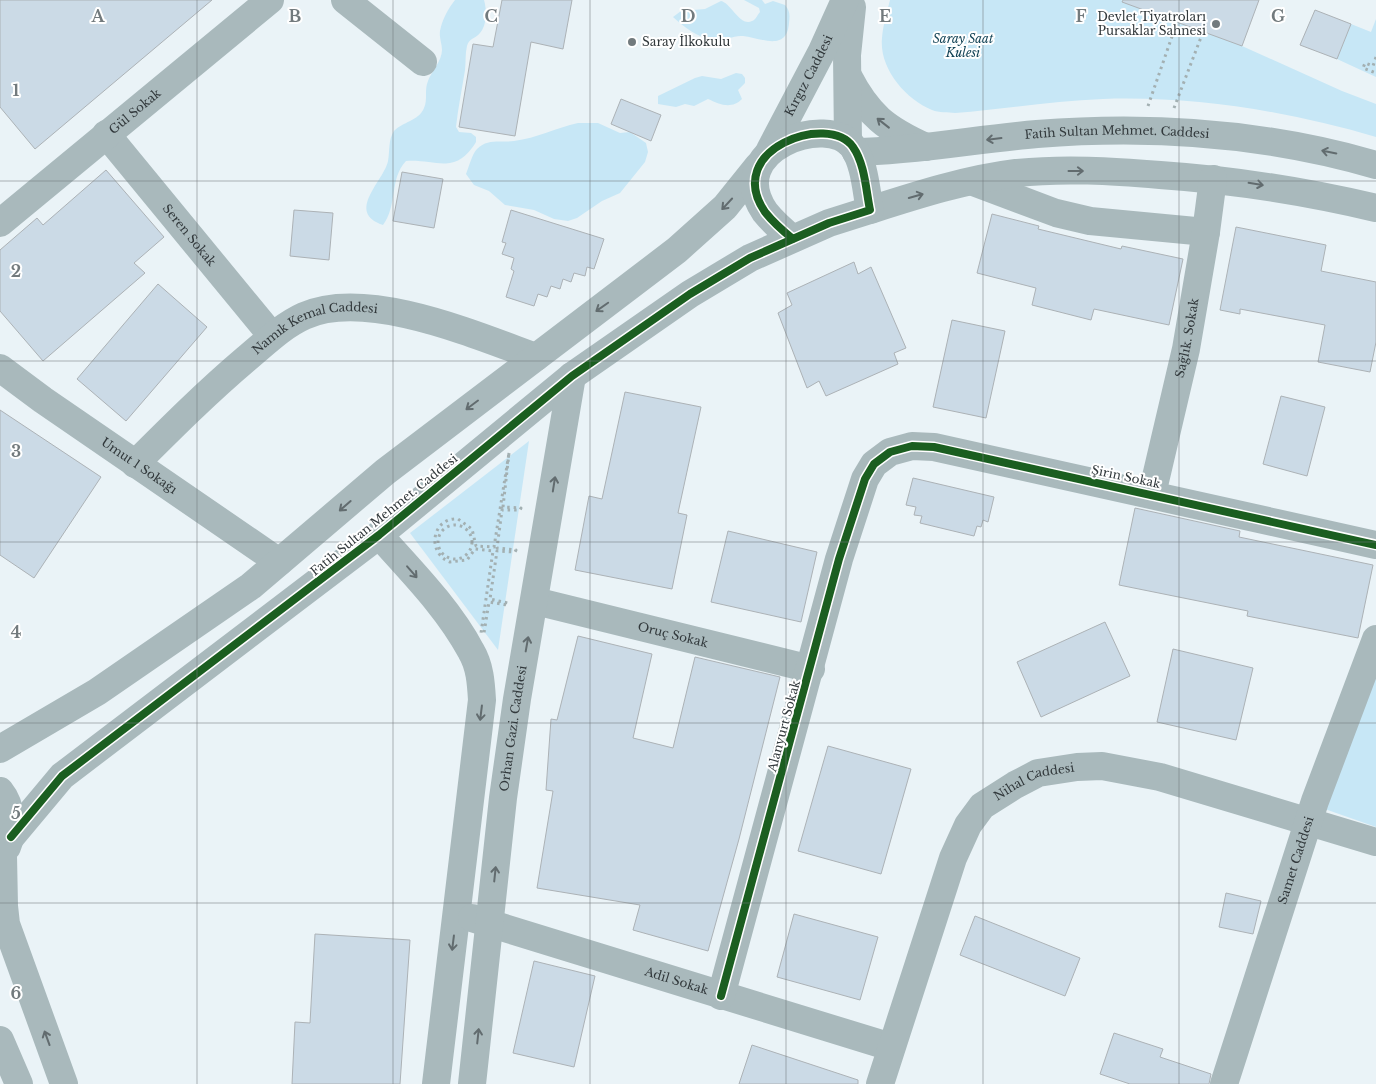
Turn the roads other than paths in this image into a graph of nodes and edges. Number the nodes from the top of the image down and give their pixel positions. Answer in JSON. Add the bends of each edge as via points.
{"nodes":[{"id":1,"x":270,"y":0,"type":"edge"},
{"id":2,"x":345,"y":0,"type":"edge"},
{"id":3,"x":845,"y":0,"type":"edge"},
{"id":4,"x":852,"y":0,"type":"edge"},
{"id":5,"x":423,"y":62,"type":"dead end"},
{"id":6,"x":846,"y":72,"type":"junction"},
{"id":7,"x":106,"y":134,"type":"junction"},
{"id":8,"x":852,"y":147,"type":"junction"},
{"id":9,"x":926,"y":147,"type":"junction"},
{"id":10,"x":764,"y":158,"type":"junction"},
{"id":11,"x":1376,"y":165,"type":"edge"},
{"id":12,"x":1213,"y":179,"type":"junction"},
{"id":13,"x":973,"y":182,"type":"junction"},
{"id":14,"x":1376,"y":208,"type":"edge"},
{"id":15,"x":870,"y":210,"type":"junction"},
{"id":16,"x":0,"y":223,"type":"edge"},
{"id":17,"x":1206,"y":232,"type":"junction"},
{"id":18,"x":793,"y":239,"type":"junction"},
{"id":19,"x":272,"y":336,"type":"junction"},
{"id":20,"x":536,"y":357,"type":"junction"},
{"id":21,"x":0,"y":368,"type":"edge"},
{"id":22,"x":572,"y":376,"type":"junction"},
{"id":23,"x":135,"y":464,"type":"junction"},
{"id":24,"x":874,"y":464,"type":"joint"},
{"id":25,"x":1152,"y":494,"type":"junction"},
{"id":26,"x":380,"y":535,"type":"junction"},
{"id":27,"x":1376,"y":545,"type":"edge"},
{"id":28,"x":279,"y":562,"type":"junction"},
{"id":29,"x":535,"y":602,"type":"junction"},
{"id":30,"x":1376,"y":638,"type":"edge"},
{"id":31,"x":811,"y":669,"type":"junction"},
{"id":32,"x":0,"y":749,"type":"edge"},
{"id":33,"x":0,"y":791,"type":"edge"},
{"id":34,"x":1308,"y":820,"type":"junction"},
{"id":35,"x":1376,"y":842,"type":"edge"},
{"id":36,"x":5,"y":851,"type":"edge"},
{"id":37,"x":457,"y":912,"type":"junction"},
{"id":38,"x":490,"y":924,"type":"junction"},
{"id":39,"x":721,"y":996,"type":"junction"},
{"id":40,"x":0,"y":1040,"type":"edge"},
{"id":41,"x":891,"y":1047,"type":"junction"},
{"id":42,"x":19,"y":1084,"type":"edge"},
{"id":43,"x":64,"y":1084,"type":"edge"},
{"id":44,"x":436,"y":1084,"type":"edge"},
{"id":45,"x":472,"y":1084,"type":"edge"},
{"id":46,"x":880,"y":1084,"type":"edge"},
{"id":47,"x":1224,"y":1084,"type":"edge"}],
"edges":[{"from":1,"to":7,"type":"street","name":"Gül Sokak"},
{"from":2,"to":5,"type":"street"},
{"from":3,"to":10,"type":"street","name":"Kırgız Caddesi","via":[[822,51]]},
{"from":4,"to":6,"type":"street","name":"Kırgız Caddesi"},
{"from":6,"to":8,"type":"street","name":"Kırgız Caddesi"},
{"from":9,"to":6,"type":"street","one_way":true,"via":[[882,124],[860,99]]},
{"from":7,"to":16,"type":"street","name":"Gül Sokak"},
{"from":7,"to":19,"type":"street","name":"Seren Sokak"},
{"from":8,"to":9,"type":"street","name":"Fatih Sultan Mehmet. Caddesi"},
{"from":8,"to":10,"type":"street","name":"Fatih Sultan Mehmet. Caddesi","via":[[833,136],[807,134],[786,140]]},
{"from":8,"to":15,"type":"street","via":[[863,174]]},
{"from":11,"to":9,"type":"street","name":"Fatih Sultan Mehmet. Caddesi","one_way":true,"via":[[1253,138],[1152,131],[1037,134]]},
{"from":10,"to":18,"type":"street","via":[[758,197],[765,212]]},
{"from":10,"to":20,"type":"street","name":"Fatih Sultan Mehmet. Caddesi","one_way":true,"via":[[725,207],[684,243]]},
{"from":13,"to":12,"type":"street","name":"Fatih Sultan Mehmet. Caddesi","one_way":true,"via":[[1047,171]]},
{"from":12,"to":14,"type":"street","name":"Fatih Sultan Mehmet. Caddesi","one_way":true,"via":[[1288,189]]},
{"from":12,"to":17,"type":"street","name":"Sağlık. Sokak"},
{"from":15,"to":13,"type":"street","name":"Fatih Sultan Mehmet. Caddesi","one_way":true},
{"from":13,"to":17,"type":"street","via":[[1048,210],[1090,221]]},
{"from":15,"to":18,"type":"street","name":"Fatih Sultan Mehmet. Caddesi"},
{"from":17,"to":25,"type":"street","name":"Sağlık. Sokak","via":[[1186,349]]},
{"from":18,"to":22,"type":"street","name":"Fatih Sultan Mehmet. Caddesi","via":[[750,258],[697,290]]},
{"from":19,"to":20,"type":"street","name":"Namık Kemal Caddesi","via":[[304,316],[357,307],[442,323]]},
{"from":19,"to":23,"type":"street","name":"Namık Kemal Caddesi","via":[[209,391]]},
{"from":20,"to":28,"type":"street","name":"Fatih Sultan Mehmet. Caddesi","one_way":true,"via":[[385,472]]},
{"from":21,"to":23,"type":"street","name":"Umut 1 Sokağı"},
{"from":22,"to":26,"type":"street","name":"Fatih Sultan Mehmet. Caddesi"},
{"from":29,"to":22,"type":"street","name":"Orhan Gazi. Caddesi","one_way":true},
{"from":23,"to":28,"type":"street","name":"Umut 1 Sokağı"},
{"from":24,"to":25,"type":"street","name":"Şirin Sokak","via":[[890,452],[912,446],[934,447]]},
{"from":24,"to":31,"type":"street","name":"Alanyurt Sokak","via":[[865,479],[839,559]]},
{"from":25,"to":27,"type":"street","name":"Şirin Sokak"},
{"from":26,"to":36,"type":"street","name":"Fatih Sultan Mehmet. Caddesi","via":[[62,776]]},
{"from":26,"to":37,"type":"street","one_way":true,"via":[[432,595],[472,651],[480,676],[482,700]]},
{"from":28,"to":32,"type":"street","name":"Fatih Sultan Mehmet. Caddesi","via":[[251,586],[96,692]]},
{"from":29,"to":31,"type":"street","name":"Oruç Sokak"},
{"from":38,"to":29,"type":"street","name":"Orhan Gazi. Caddesi","one_way":true,"via":[[515,717]]},
{"from":30,"to":34,"type":"street","name":"Samet Caddesi"},
{"from":31,"to":39,"type":"street","name":"Alanyurt Sokak"},
{"from":33,"to":36,"type":"street","via":[[10,815]]},
{"from":34,"to":35,"type":"street","name":"Nihal Caddesi"},
{"from":34,"to":41,"type":"street","name":"Nihal Caddesi","via":[[1160,777],[1102,766],[1038,773],[1015,785],[982,806],[968,825],[953,858]]},
{"from":34,"to":47,"type":"street","name":"Samet Caddesi"},
{"from":43,"to":36,"type":"street","one_way":true,"via":[[6,924]]},
{"from":37,"to":38,"type":"street","name":"Adil Sokak"},
{"from":37,"to":44,"type":"street","one_way":true},
{"from":38,"to":39,"type":"street","name":"Adil Sokak"},
{"from":45,"to":38,"type":"street","name":"Orhan Gazi. Caddesi","one_way":true},
{"from":39,"to":41,"type":"street","name":"Adil Sokak"},
{"from":40,"to":42,"type":"street"},
{"from":41,"to":46,"type":"street","name":"Nihal Caddesi"}]}
